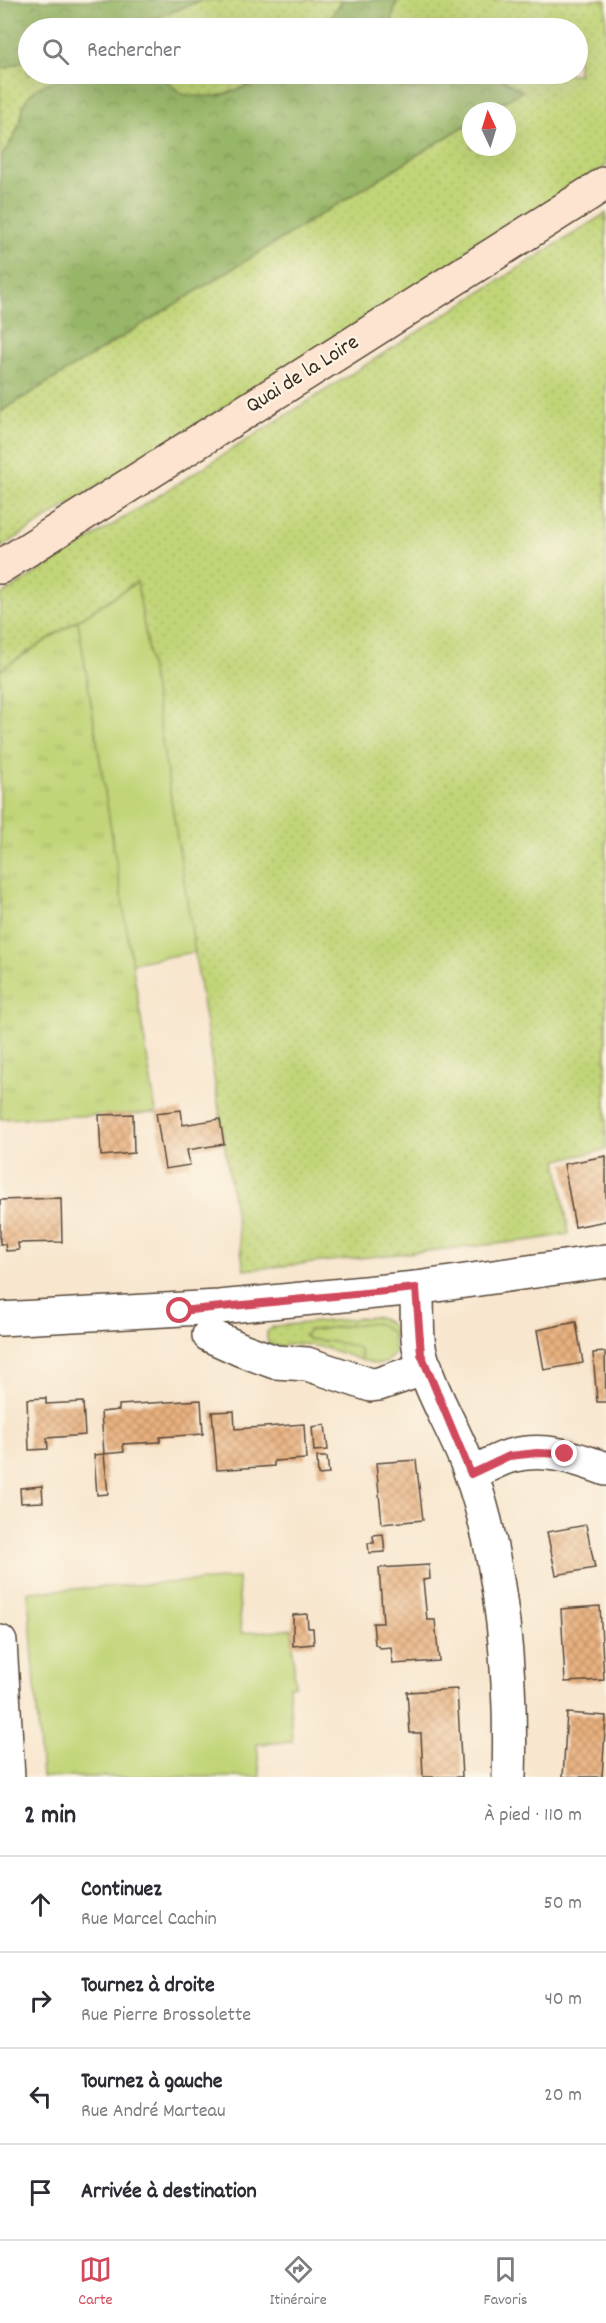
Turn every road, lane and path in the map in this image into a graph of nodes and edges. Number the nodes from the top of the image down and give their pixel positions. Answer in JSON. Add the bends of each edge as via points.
{"nodes":[{"id":1,"x":606,"y":183,"type":"edge"},
{"id":2,"x":0,"y":567,"type":"edge"},
{"id":3,"x":606,"y":1260,"type":"edge"},
{"id":4,"x":416,"y":1288,"type":"junction"},
{"id":5,"x":0,"y":1319,"type":"edge"},
{"id":6,"x":209,"y":1335,"type":"dead end"},
{"id":7,"x":426,"y":1368,"type":"junction"},
{"id":8,"x":606,"y":1469,"type":"edge"},
{"id":9,"x":471,"y":1474,"type":"junction"},
{"id":10,"x":0,"y":1642,"type":"edge"},
{"id":11,"x":8,"y":1777,"type":"edge"},
{"id":12,"x":509,"y":1777,"type":"edge"}],
"edges":[{"from":1,"to":2,"type":"main road","name":"Quai de la Loire"},
{"from":3,"to":4,"type":"street"},
{"from":4,"to":5,"type":"street","via":[[180,1311]]},
{"from":4,"to":7,"type":"street","via":[[419,1344]]},
{"from":6,"to":7,"type":"street","via":[[274,1362],[306,1364],[371,1385]]},
{"from":7,"to":9,"type":"street"},
{"from":8,"to":9,"type":"street","via":[[565,1454],[537,1453],[509,1456]]},
{"from":9,"to":12,"type":"street","via":[[488,1536],[504,1629],[511,1725]]},
{"from":10,"to":11,"type":"street"}]}
